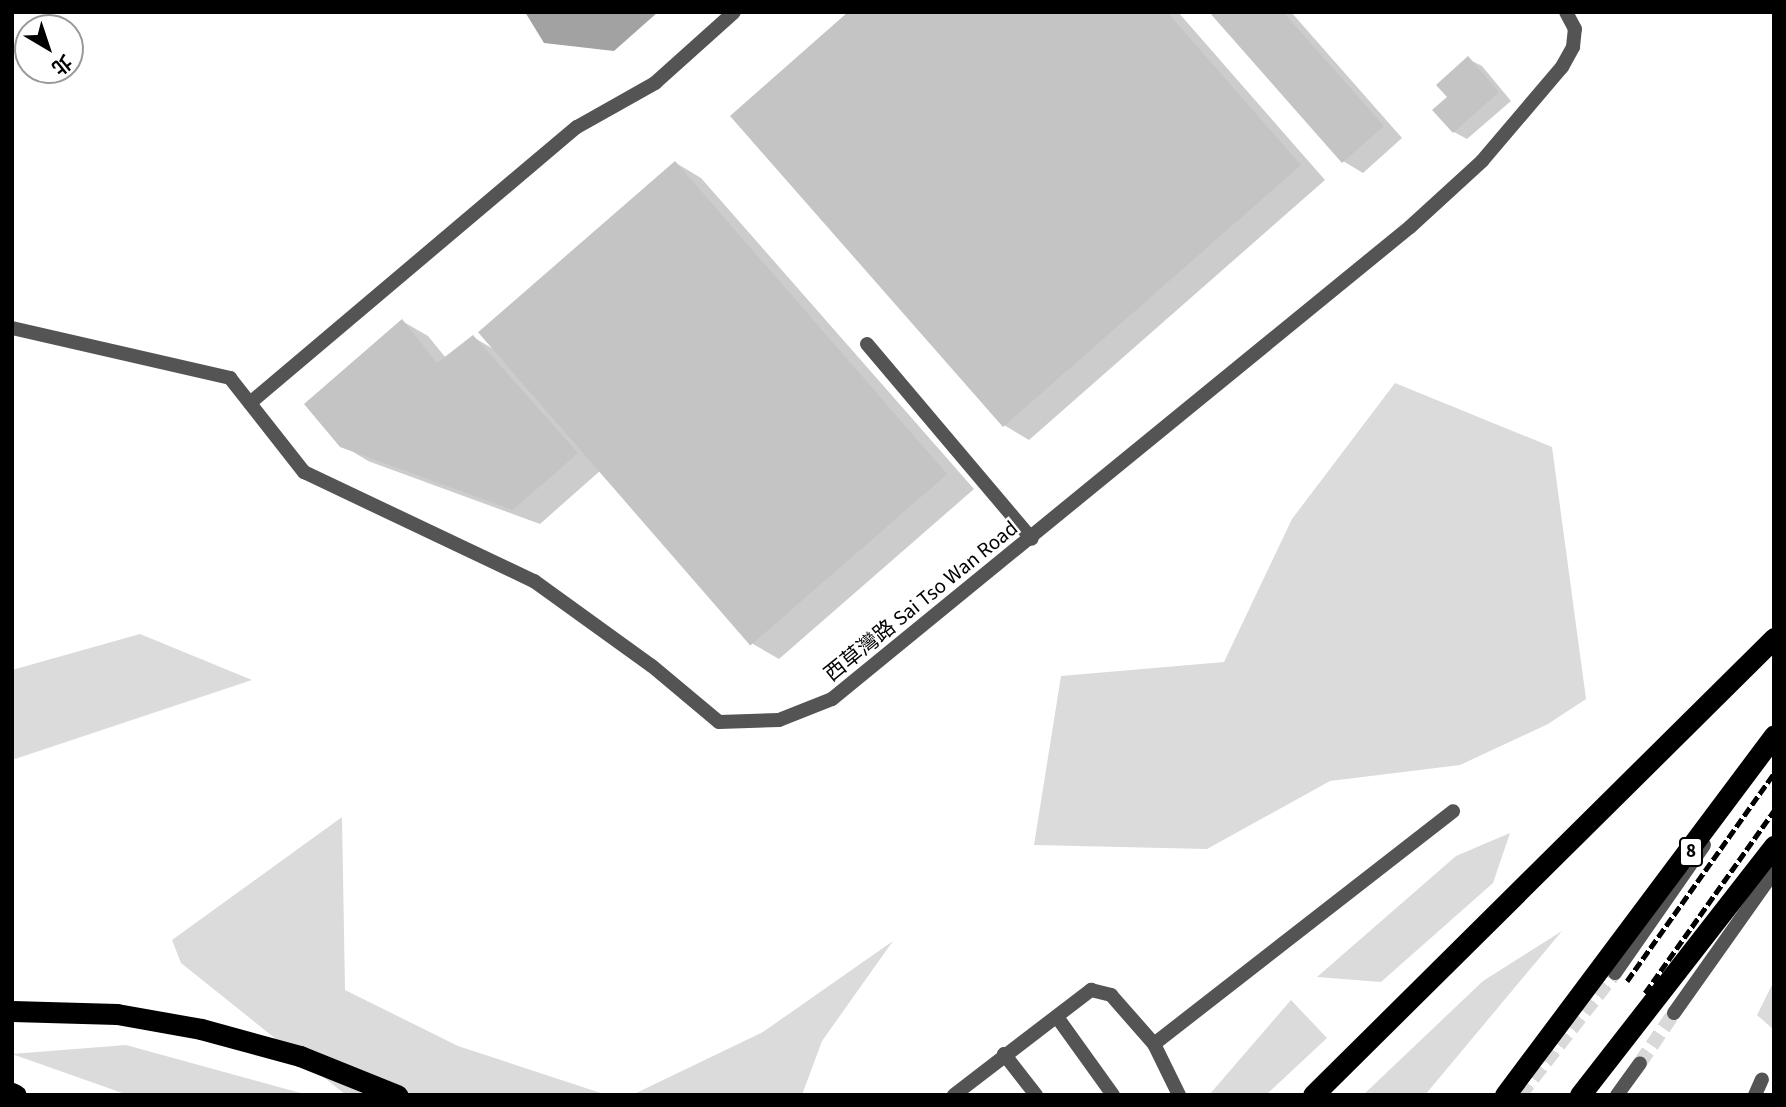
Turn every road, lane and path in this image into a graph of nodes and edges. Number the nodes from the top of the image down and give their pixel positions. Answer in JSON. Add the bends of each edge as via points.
{"nodes":[{"id":1,"x":734,"y":12,"type":"edge"},
{"id":2,"x":1566,"y":12,"type":"edge"},
{"id":3,"x":1583,"y":12,"type":"edge"},
{"id":4,"x":1575,"y":29,"type":"junction"},
{"id":5,"x":12,"y":328,"type":"edge"},
{"id":6,"x":867,"y":344,"type":"dead end"},
{"id":7,"x":250,"y":403,"type":"junction"},
{"id":8,"x":1032,"y":539,"type":"junction"},
{"id":9,"x":1774,"y":638,"type":"edge"},
{"id":10,"x":1774,"y":735,"type":"edge"},
{"id":11,"x":1774,"y":744,"type":"edge"},
{"id":12,"x":1453,"y":811,"type":"dead end"},
{"id":13,"x":1774,"y":846,"type":"edge"},
{"id":14,"x":1774,"y":872,"type":"edge"},
{"id":15,"x":1615,"y":973,"type":"tunnel mouth"},
{"id":16,"x":12,"y":1011,"type":"edge"},
{"id":17,"x":1674,"y":1013,"type":"tunnel mouth"},
{"id":18,"x":1056,"y":1017,"type":"junction"},
{"id":19,"x":1154,"y":1044,"type":"junction"},
{"id":20,"x":1004,"y":1054,"type":"junction"},
{"id":21,"x":1640,"y":1063,"type":"tunnel mouth"},
{"id":22,"x":1762,"y":1079,"type":"dead end"},
{"id":23,"x":392,"y":1092,"type":"edge"},
{"id":24,"x":954,"y":1095,"type":"edge"},
{"id":25,"x":1036,"y":1095,"type":"edge"},
{"id":26,"x":1114,"y":1095,"type":"edge"},
{"id":27,"x":1179,"y":1095,"type":"edge"},
{"id":28,"x":1313,"y":1095,"type":"edge"},
{"id":29,"x":1505,"y":1095,"type":"edge"},
{"id":30,"x":1580,"y":1095,"type":"edge"},
{"id":31,"x":1617,"y":1095,"type":"edge"},
{"id":32,"x":1755,"y":1095,"type":"edge"}],
"edges":[{"from":1,"to":7,"type":"street","via":[[655,83],[577,127]]},
{"from":2,"to":4,"type":"street"},
{"from":3,"to":4,"type":"street","name":"西草灣路 Sai Tso Wan Road"},
{"from":4,"to":8,"type":"street","name":"西草灣路 Sai Tso Wan Road","via":[[1573,47],[1562,67],[1482,161],[1410,227]]},
{"from":5,"to":7,"type":"street","name":"西草灣路 Sai Tso Wan Road","via":[[230,378]]},
{"from":6,"to":8,"type":"street"},
{"from":7,"to":8,"type":"street","name":"西草灣路 Sai Tso Wan Road","via":[[304,472],[534,581],[652,666],[719,722],[779,720],[832,699]]},
{"from":9,"to":28,"type":"highway"},
{"from":10,"to":29,"type":"highway","number":"8"},
{"from":11,"to":15,"type":"street"},
{"from":12,"to":19,"type":"street"},
{"from":13,"to":30,"type":"highway"},
{"from":14,"to":17,"type":"street"},
{"from":16,"to":23,"type":"highway","via":[[93,1012],[177,1024],[300,1056]]},
{"from":18,"to":19,"type":"street","via":[[1091,990],[1111,995]]},
{"from":18,"to":20,"type":"street"},
{"from":18,"to":26,"type":"street"},
{"from":19,"to":27,"type":"street"},
{"from":20,"to":24,"type":"street"},
{"from":20,"to":25,"type":"street"},
{"from":21,"to":31,"type":"street"},
{"from":22,"to":32,"type":"street"}]}
